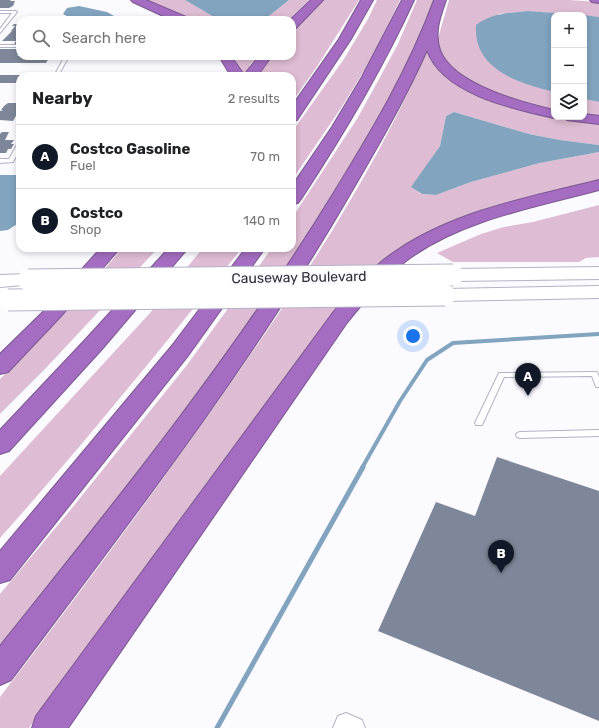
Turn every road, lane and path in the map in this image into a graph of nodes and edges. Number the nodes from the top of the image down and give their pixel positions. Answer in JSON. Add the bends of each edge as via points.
{"nodes":[{"id":1,"x":137,"y":0,"type":"edge"},
{"id":2,"x":317,"y":0,"type":"edge"},
{"id":3,"x":367,"y":0,"type":"edge"},
{"id":4,"x":408,"y":0,"type":"edge"},
{"id":5,"x":440,"y":0,"type":"edge"},
{"id":6,"x":596,"y":0,"type":"edge"},
{"id":7,"x":599,"y":0,"type":"edge"},
{"id":8,"x":0,"y":12,"type":"edge"},
{"id":9,"x":173,"y":16,"type":"edge"},
{"id":10,"x":296,"y":21,"type":"edge"},
{"id":11,"x":432,"y":27,"type":"junction"},
{"id":12,"x":0,"y":32,"type":"edge"},
{"id":13,"x":0,"y":46,"type":"edge"},
{"id":14,"x":16,"y":46,"type":"edge"},
{"id":15,"x":65,"y":60,"type":"edge"},
{"id":16,"x":228,"y":60,"type":"edge"},
{"id":17,"x":263,"y":60,"type":"edge"},
{"id":18,"x":58,"y":72,"type":"edge"},
{"id":19,"x":235,"y":72,"type":"edge"},
{"id":20,"x":253,"y":72,"type":"edge"},
{"id":21,"x":296,"y":111,"type":"edge"},
{"id":22,"x":551,"y":113,"type":"edge"},
{"id":23,"x":587,"y":119,"type":"edge"},
{"id":24,"x":599,"y":120,"type":"edge"},
{"id":25,"x":16,"y":152,"type":"edge"},
{"id":26,"x":0,"y":161,"type":"edge"},
{"id":27,"x":599,"y":185,"type":"edge"},
{"id":28,"x":296,"y":193,"type":"edge"},
{"id":29,"x":107,"y":252,"type":"edge"},
{"id":30,"x":175,"y":252,"type":"edge"},
{"id":31,"x":253,"y":252,"type":"edge"},
{"id":32,"x":599,"y":273,"type":"edge"},
{"id":33,"x":0,"y":281,"type":"edge"},
{"id":34,"x":599,"y":292,"type":"edge"},
{"id":35,"x":4,"y":300,"type":"edge"},
{"id":36,"x":0,"y":368,"type":"edge"},
{"id":37,"x":599,"y":385,"type":"edge"},
{"id":38,"x":479,"y":423,"type":"dead end"},
{"id":39,"x":599,"y":433,"type":"edge"},
{"id":40,"x":520,"y":435,"type":"dead end"},
{"id":41,"x":0,"y":445,"type":"edge"},
{"id":42,"x":0,"y":571,"type":"edge"},
{"id":43,"x":0,"y":670,"type":"edge"},
{"id":44,"x":48,"y":728,"type":"edge"},
{"id":45,"x":344,"y":728,"type":"edge"},
{"id":46,"x":354,"y":728,"type":"edge"}],
"edges":[{"from":1,"to":9,"type":"highway"},
{"from":2,"to":10,"type":"highway"},
{"from":3,"to":21,"type":"highway","via":[[345,39]]},
{"from":4,"to":28,"type":"highway","via":[[357,99]]},
{"from":5,"to":11,"type":"highway"},
{"from":6,"to":7,"type":"highway"},
{"from":8,"to":12,"type":"lane","via":[[15,12]]},
{"from":11,"to":22,"type":"highway","via":[[432,45],[436,56],[454,76],[477,90]]},
{"from":11,"to":43,"type":"highway","via":[[393,107],[325,225],[263,318],[160,462]]},
{"from":13,"to":14,"type":"lane"},
{"from":15,"to":18,"type":"lane"},
{"from":16,"to":19,"type":"highway"},
{"from":17,"to":20,"type":"highway"},
{"from":23,"to":24,"type":"highway"},
{"from":25,"to":26,"type":"lane","via":[[11,161]]},
{"from":27,"to":44,"type":"highway","via":[[460,225],[406,253],[371,282],[339,320]]},
{"from":29,"to":36,"type":"highway"},
{"from":30,"to":41,"type":"highway"},
{"from":31,"to":42,"type":"highway","via":[[179,352]]},
{"from":32,"to":33,"type":"main road","name":"Causeway Boulevard","bridge":true},
{"from":34,"to":35,"type":"main road","name":"Causeway Boulevard","bridge":true},
{"from":37,"to":38,"type":"lane","via":[[594,374],[502,374]]},
{"from":39,"to":40,"type":"lane"},
{"from":45,"to":46,"type":"street","via":[[346,724]]}]}
